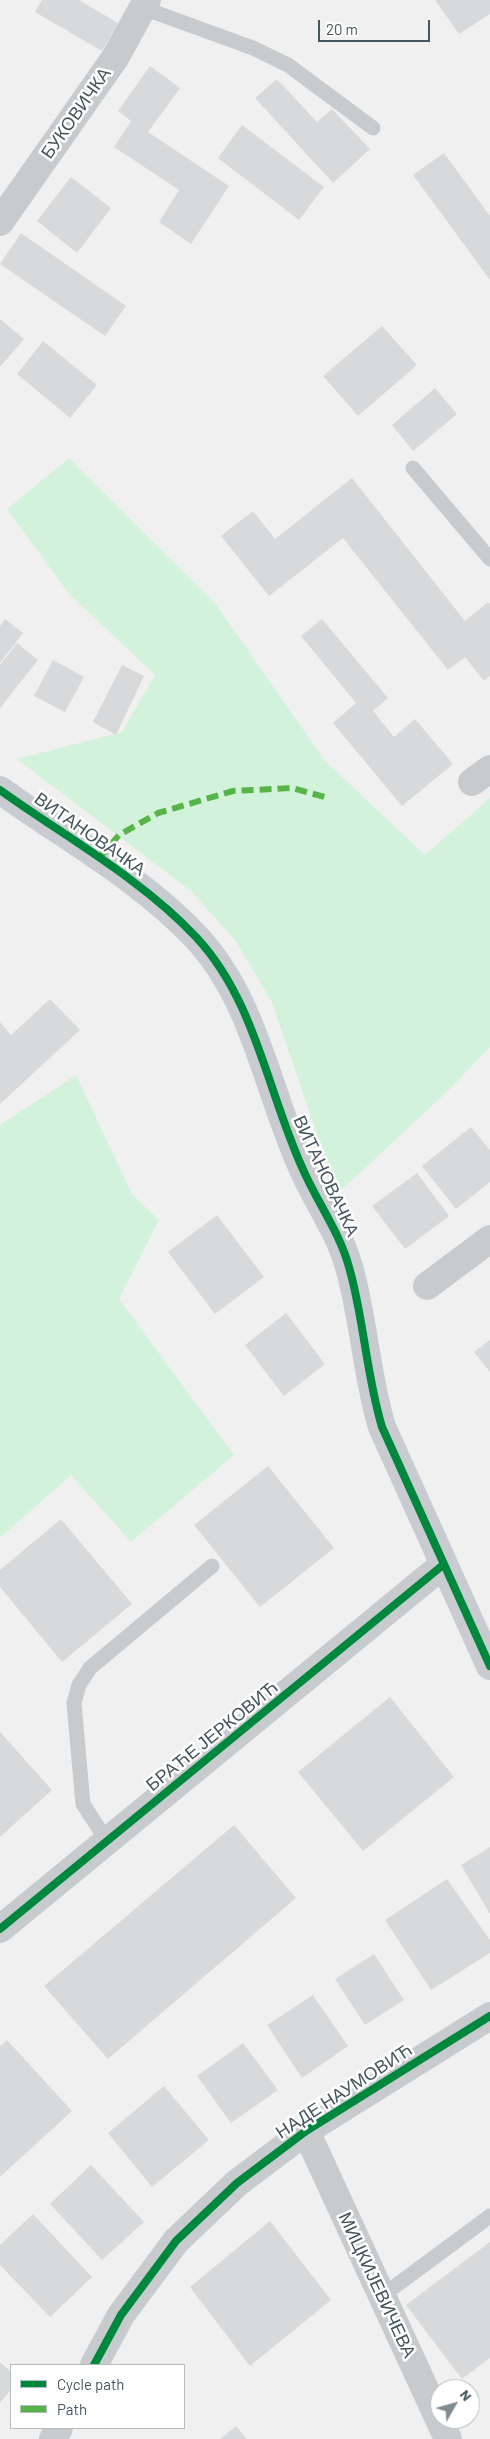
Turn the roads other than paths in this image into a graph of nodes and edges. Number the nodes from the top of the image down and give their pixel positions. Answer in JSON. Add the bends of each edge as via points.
{"nodes":[{"id":1,"x":145,"y":4,"type":"edge"},
{"id":2,"x":373,"y":128,"type":"dead end"},
{"id":3,"x":0,"y":222,"type":"edge"},
{"id":4,"x":413,"y":468,"type":"dead end"},
{"id":5,"x":490,"y":559,"type":"edge"},
{"id":6,"x":0,"y":791,"type":"edge"},
{"id":7,"x":490,"y":1240,"type":"edge"},
{"id":8,"x":427,"y":1286,"type":"dead end"},
{"id":9,"x":443,"y":1565,"type":"junction"},
{"id":10,"x":212,"y":1566,"type":"dead end"},
{"id":11,"x":489,"y":1660,"type":"edge"},
{"id":12,"x":106,"y":1841,"type":"junction"},
{"id":13,"x":0,"y":1929,"type":"edge"},
{"id":14,"x":490,"y":2016,"type":"edge"},
{"id":15,"x":306,"y":2131,"type":"junction"},
{"id":16,"x":490,"y":2216,"type":"edge"},
{"id":17,"x":382,"y":2296,"type":"junction"},
{"id":18,"x":95,"y":2364,"type":"edge"},
{"id":19,"x":448,"y":2439,"type":"edge"}],
"edges":[{"from":1,"to":2,"type":"lane","via":[[288,65]]},
{"from":1,"to":3,"type":"street","name":"БУКОВИЧКА","via":[[115,58]]},
{"from":4,"to":5,"type":"lane"},
{"from":6,"to":9,"type":"street","name":"ВИТАНОВАЧКА","via":[[99,858],[172,914],[211,954],[230,982],[306,1176],[349,1264],[372,1394],[382,1427]]},
{"from":7,"to":8,"type":"street"},
{"from":9,"to":11,"type":"street","name":"ВИТАНОВАЧКА"},
{"from":9,"to":12,"type":"street","name":"БРАЋЕ ЈЕРКОВИЋ"},
{"from":10,"to":12,"type":"lane","via":[[90,1668],[79,1684],[74,1703],[83,1804]]},
{"from":12,"to":13,"type":"street","name":"БРАЋЕ ЈЕРКОВИЋ"},
{"from":14,"to":15,"type":"street","name":"НАДЕ НАУМОВИЋ"},
{"from":15,"to":17,"type":"street","name":"МИЦКИЈЕВИЧЕВА"},
{"from":15,"to":18,"type":"street","name":"НАДЕ НАУМОВИЋ","via":[[237,2183],[176,2242],[121,2315]]},
{"from":16,"to":17,"type":"lane"},
{"from":17,"to":19,"type":"street","name":"МИЦКИЈЕВИЧЕВА"}]}
